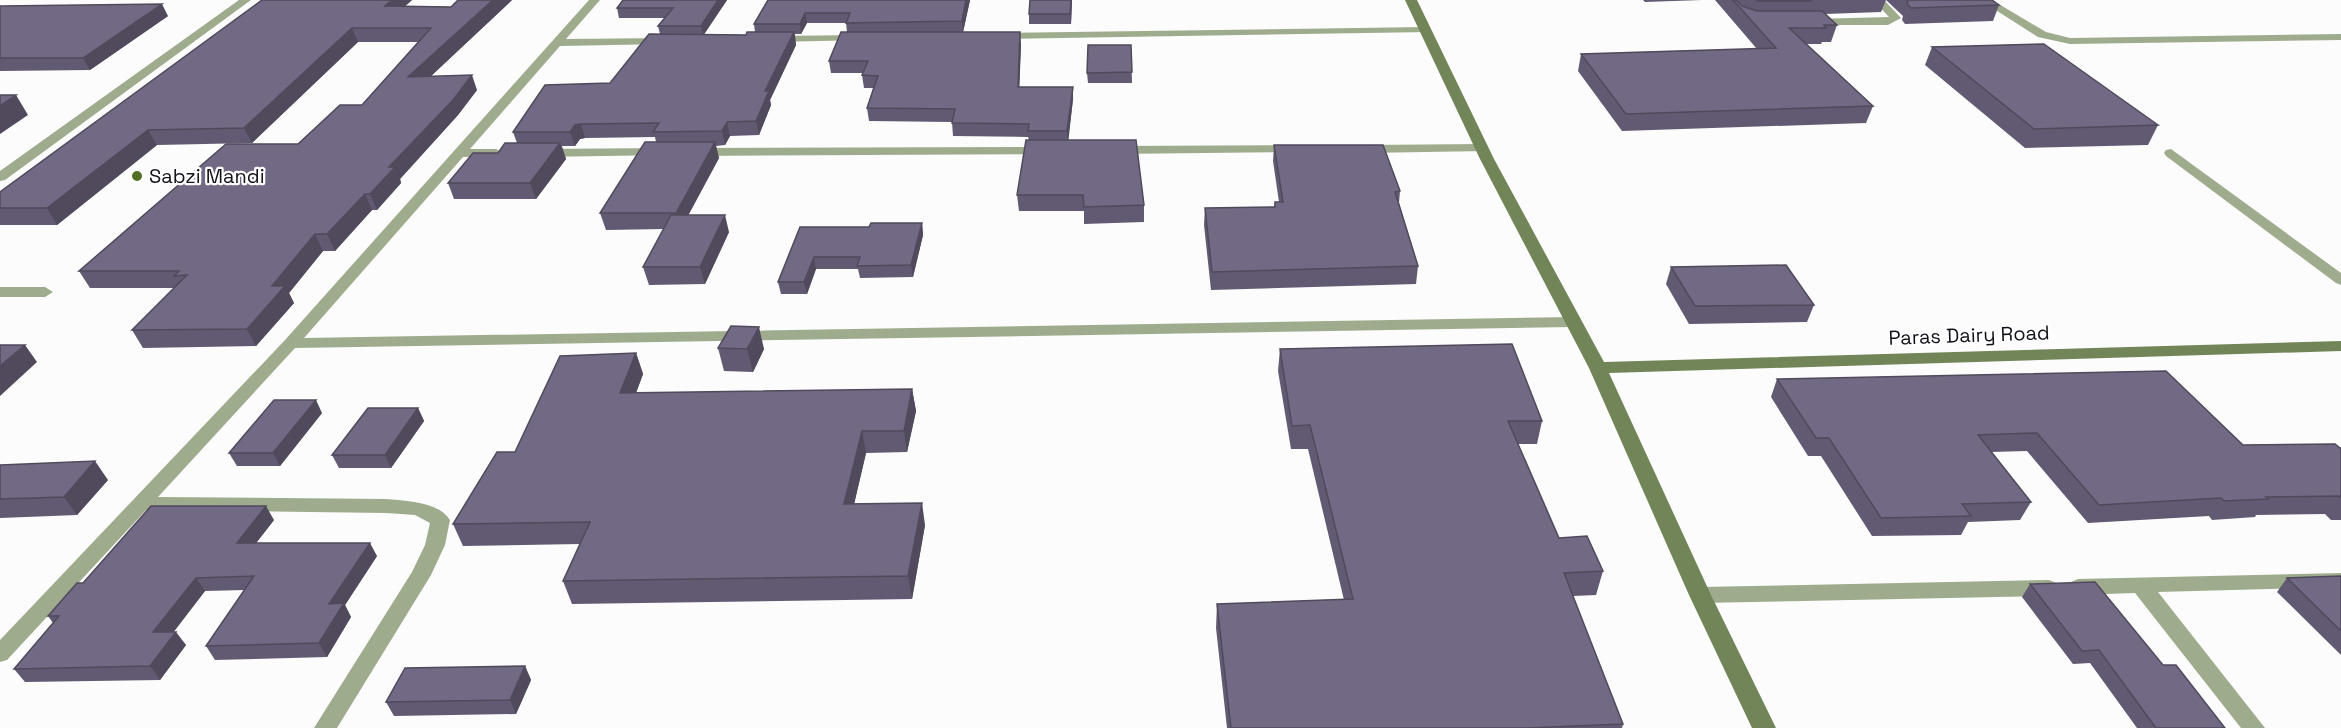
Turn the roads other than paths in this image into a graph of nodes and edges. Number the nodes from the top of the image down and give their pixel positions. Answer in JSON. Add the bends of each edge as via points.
{"nodes":[{"id":1,"x":246,"y":0,"type":"edge"},
{"id":2,"x":595,"y":0,"type":"edge"},
{"id":3,"x":1412,"y":0,"type":"edge"},
{"id":4,"x":1878,"y":0,"type":"edge"},
{"id":5,"x":1985,"y":0,"type":"edge"},
{"id":6,"x":1796,"y":22,"type":"edge"},
{"id":7,"x":1425,"y":30,"type":"junction"},
{"id":8,"x":986,"y":36,"type":"edge"},
{"id":9,"x":2341,"y":37,"type":"edge"},
{"id":10,"x":868,"y":38,"type":"edge"},
{"id":11,"x":761,"y":40,"type":"edge"},
{"id":12,"x":678,"y":41,"type":"edge"},
{"id":13,"x":559,"y":43,"type":"junction"},
{"id":14,"x":1482,"y":148,"type":"junction"},
{"id":15,"x":1315,"y":149,"type":"edge"},
{"id":16,"x":1351,"y":149,"type":"edge"},
{"id":17,"x":1101,"y":150,"type":"edge"},
{"id":18,"x":1053,"y":151,"type":"edge"},
{"id":19,"x":458,"y":153,"type":"junction"},
{"id":20,"x":505,"y":153,"type":"edge"},
{"id":21,"x":529,"y":153,"type":"edge"},
{"id":22,"x":2171,"y":153,"type":"dead end"},
{"id":23,"x":0,"y":177,"type":"edge"},
{"id":24,"x":2341,"y":280,"type":"edge"},
{"id":25,"x":0,"y":291,"type":"edge"},
{"id":26,"x":45,"y":292,"type":"dead end"},
{"id":27,"x":1574,"y":322,"type":"junction"},
{"id":28,"x":291,"y":343,"type":"junction"},
{"id":29,"x":2341,"y":346,"type":"edge"},
{"id":30,"x":1598,"y":368,"type":"junction"},
{"id":31,"x":139,"y":503,"type":"junction"},
{"id":32,"x":2341,"y":580,"type":"edge"},
{"id":33,"x":2141,"y":586,"type":"junction"},
{"id":34,"x":1700,"y":595,"type":"junction"},
{"id":35,"x":0,"y":654,"type":"edge"},
{"id":36,"x":325,"y":728,"type":"edge"},
{"id":37,"x":1764,"y":728,"type":"edge"},
{"id":38,"x":2254,"y":728,"type":"edge"}],
"edges":[{"from":1,"to":23,"type":"lane"},
{"from":2,"to":13,"type":"lane"},
{"from":3,"to":7,"type":"street"},
{"from":4,"to":6,"type":"lane","via":[[1896,18],[1888,22]]},
{"from":5,"to":9,"type":"lane","via":[[2042,35],[2070,40]]},
{"from":7,"to":8,"type":"lane"},
{"from":7,"to":14,"type":"street"},
{"from":10,"to":11,"type":"lane"},
{"from":12,"to":13,"type":"lane"},
{"from":13,"to":19,"type":"lane"},
{"from":14,"to":16,"type":"lane"},
{"from":14,"to":27,"type":"street"},
{"from":15,"to":17,"type":"lane"},
{"from":18,"to":21,"type":"lane"},
{"from":19,"to":20,"type":"lane"},
{"from":19,"to":28,"type":"lane"},
{"from":22,"to":24,"type":"lane"},
{"from":25,"to":26,"type":"lane"},
{"from":27,"to":28,"type":"lane"},
{"from":27,"to":30,"type":"street"},
{"from":28,"to":31,"type":"lane"},
{"from":29,"to":30,"type":"street","name":"Paras Dairy Road"},
{"from":30,"to":34,"type":"street"},
{"from":31,"to":35,"type":"lane"},
{"from":31,"to":36,"type":"lane","via":[[386,506],[418,509],[440,520],[435,546],[421,575]]},
{"from":32,"to":33,"type":"lane"},
{"from":33,"to":34,"type":"lane"},
{"from":33,"to":38,"type":"lane"},
{"from":34,"to":37,"type":"street"}]}
